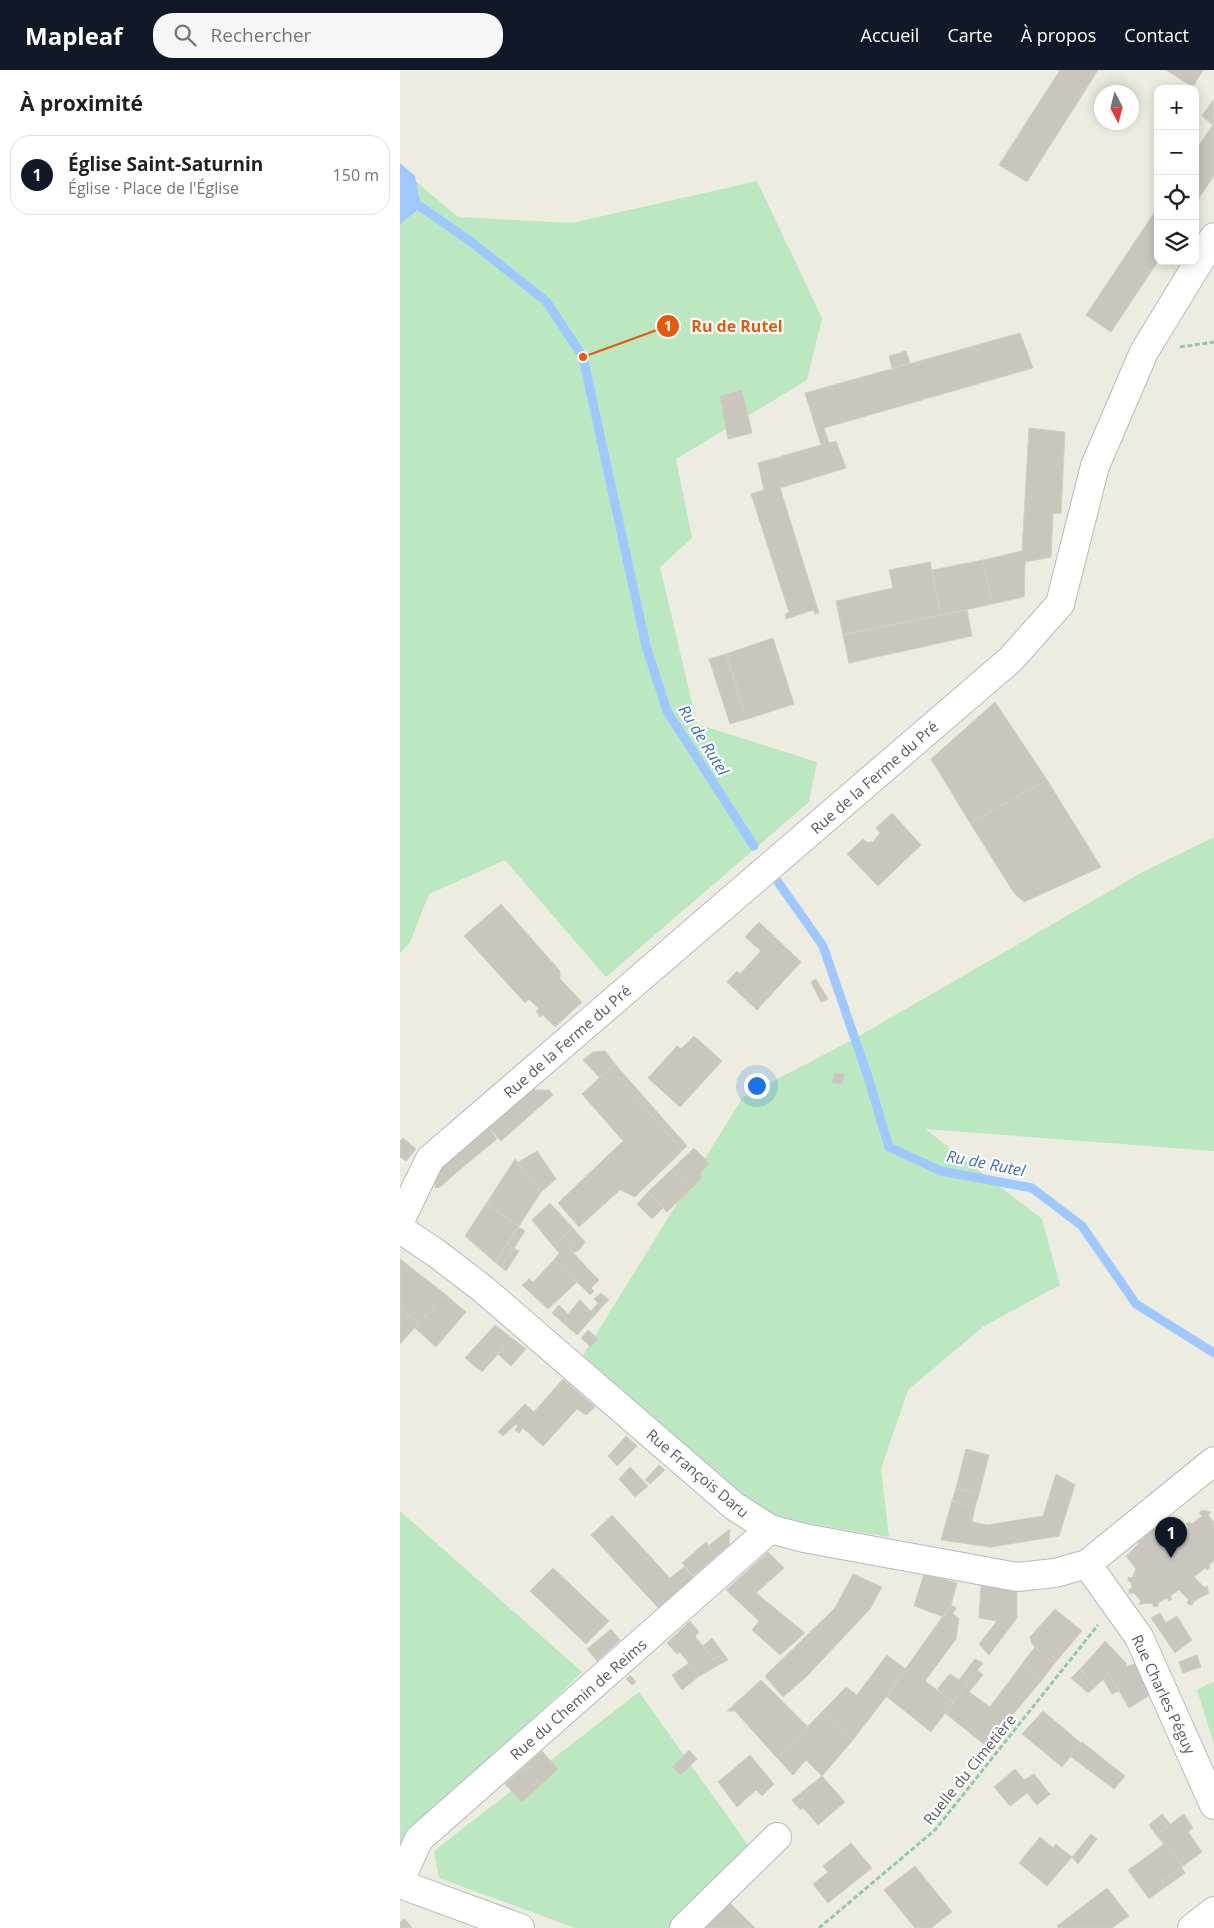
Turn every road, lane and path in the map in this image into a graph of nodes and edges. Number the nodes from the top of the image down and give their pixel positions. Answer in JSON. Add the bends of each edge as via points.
{"nodes":[{"id":1,"x":1214,"y":237,"type":"edge"},
{"id":2,"x":400,"y":1221,"type":"edge"},
{"id":3,"x":400,"y":1229,"type":"edge"},
{"id":4,"x":1214,"y":1461,"type":"edge"},
{"id":5,"x":770,"y":1529,"type":"junction"},
{"id":6,"x":1088,"y":1564,"type":"junction"},
{"id":7,"x":1115,"y":1603,"type":"junction"},
{"id":8,"x":1214,"y":1805,"type":"edge"},
{"id":9,"x":776,"y":1838,"type":"dead end"},
{"id":10,"x":400,"y":1880,"type":"edge"},
{"id":11,"x":400,"y":1884,"type":"edge"},
{"id":12,"x":1214,"y":1910,"type":"edge"},
{"id":13,"x":520,"y":1928,"type":"edge"},
{"id":14,"x":684,"y":1928,"type":"edge"},
{"id":15,"x":818,"y":1928,"type":"edge"},
{"id":16,"x":1192,"y":1928,"type":"edge"}],
"edges":[{"from":1,"to":2,"type":"street","name":"Rue de la Ferme du Pré","via":[[1144,352],[1095,466],[1060,604],[1011,659],[430,1159]]},
{"from":3,"to":5,"type":"street","name":"Rue François Daru","via":[[483,1289],[734,1506]]},
{"from":4,"to":6,"type":"street"},
{"from":5,"to":6,"type":"street","name":"Rue François Daru","via":[[1017,1577],[1055,1573]]},
{"from":5,"to":10,"type":"street","name":"Rue du Chemin de Reims","via":[[418,1839]]},
{"from":6,"to":7,"type":"street","name":"Rue Charles Péguy"},
{"from":7,"to":8,"type":"street","name":"Rue Charles Péguy","via":[[1139,1637]]},
{"from":7,"to":15,"type":"path","name":"Ruelle du Cimetière","via":[[935,1830]]},
{"from":9,"to":14,"type":"street"},
{"from":11,"to":13,"type":"street"},
{"from":12,"to":16,"type":"street"}]}
